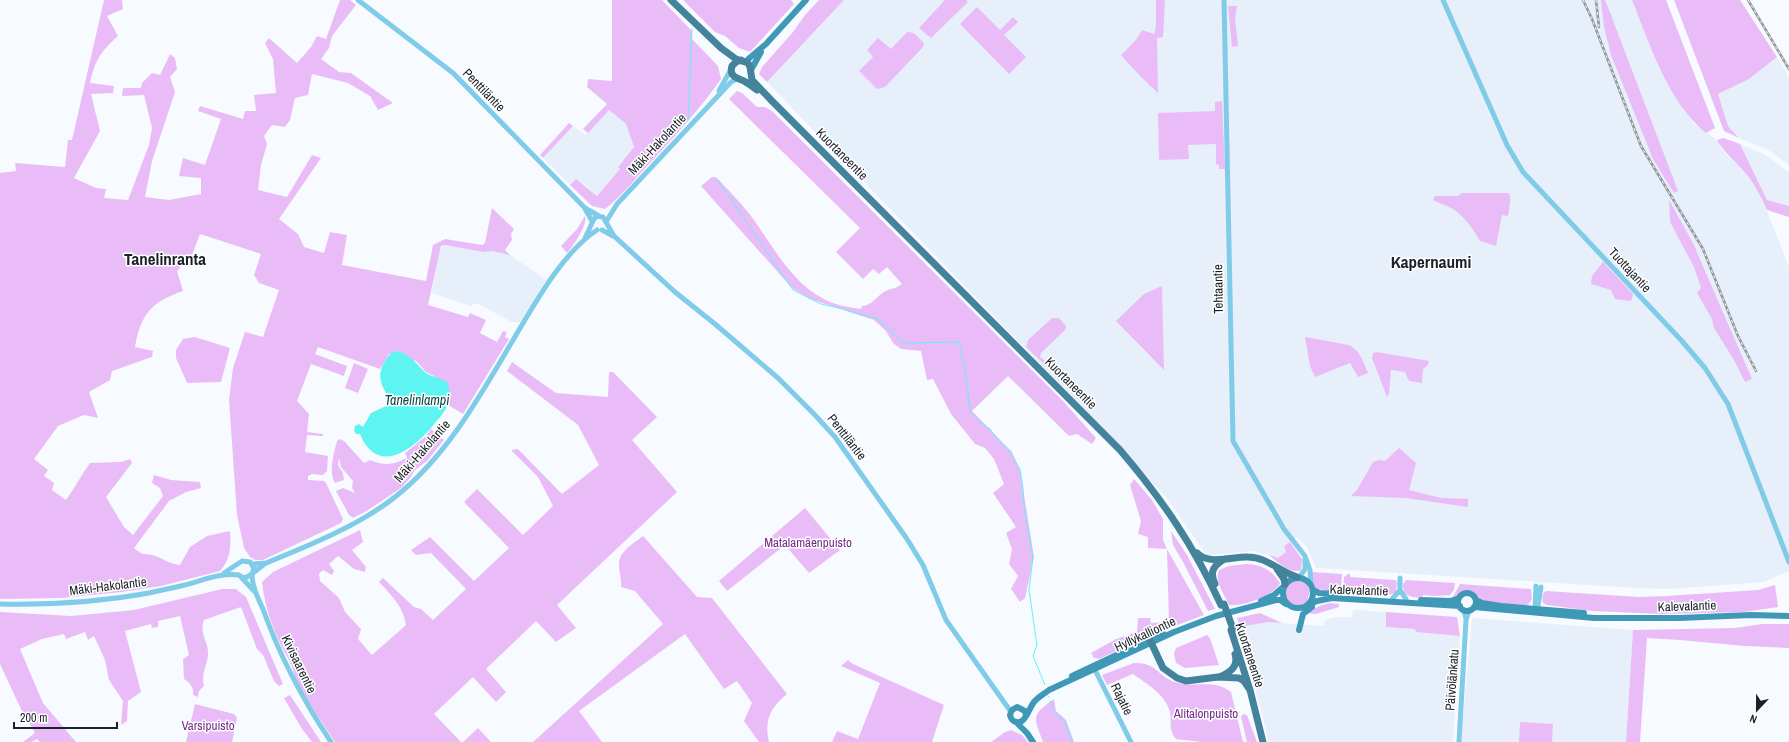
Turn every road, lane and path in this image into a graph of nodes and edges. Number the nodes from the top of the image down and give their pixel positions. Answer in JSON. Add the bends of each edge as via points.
{"nodes":[{"id":1,"x":358,"y":0,"type":"edge"},
{"id":2,"x":671,"y":0,"type":"edge"},
{"id":3,"x":806,"y":0,"type":"edge"},
{"id":4,"x":1224,"y":0,"type":"edge"},
{"id":5,"x":1443,"y":0,"type":"edge"},
{"id":6,"x":711,"y":40,"type":"junction"},
{"id":7,"x":766,"y":44,"type":"junction"},
{"id":8,"x":743,"y":61,"type":"junction"},
{"id":9,"x":732,"y":68,"type":"junction"},
{"id":10,"x":750,"y":71,"type":"junction"},
{"id":11,"x":738,"y":79,"type":"junction"},
{"id":12,"x":714,"y":98,"type":"junction"},
{"id":13,"x":772,"y":101,"type":"junction"},
{"id":14,"x":617,"y":204,"type":"junction"},
{"id":15,"x":584,"y":207,"type":"junction"},
{"id":16,"x":600,"y":216,"type":"junction"},
{"id":17,"x":592,"y":222,"type":"junction"},
{"id":18,"x":606,"y":223,"type":"junction"},
{"id":19,"x":599,"y":230,"type":"junction"},
{"id":20,"x":614,"y":236,"type":"junction"},
{"id":21,"x":585,"y":238,"type":"junction"},
{"id":22,"x":1193,"y":549,"type":"junction"},
{"id":23,"x":1305,"y":556,"type":"junction"},
{"id":24,"x":1226,"y":559,"type":"junction"},
{"id":25,"x":1789,"y":562,"type":"edge"},
{"id":26,"x":266,"y":563,"type":"junction"},
{"id":27,"x":238,"y":564,"type":"junction"},
{"id":28,"x":252,"y":564,"type":"junction"},
{"id":29,"x":1276,"y":567,"type":"junction"},
{"id":30,"x":252,"y":574,"type":"junction"},
{"id":31,"x":240,"y":576,"type":"junction"},
{"id":32,"x":217,"y":577,"type":"junction"},
{"id":33,"x":1298,"y":577,"type":"junction"},
{"id":34,"x":1400,"y":578,"type":"dead end"},
{"id":35,"x":1284,"y":586,"type":"junction"},
{"id":36,"x":1312,"y":587,"type":"junction"},
{"id":37,"x":1538,"y":587,"type":"dead end"},
{"id":38,"x":1400,"y":590,"type":"junction"},
{"id":39,"x":255,"y":592,"type":"junction"},
{"id":40,"x":1459,"y":598,"type":"junction"},
{"id":41,"x":1406,"y":599,"type":"junction"},
{"id":42,"x":1392,"y":600,"type":"junction"},
{"id":43,"x":1476,"y":600,"type":"junction"},
{"id":44,"x":0,"y":604,"type":"edge"},
{"id":45,"x":1222,"y":604,"type":"junction"},
{"id":46,"x":1286,"y":604,"type":"junction"},
{"id":47,"x":1306,"y":606,"type":"junction"},
{"id":48,"x":1467,"y":608,"type":"junction"},
{"id":49,"x":1536,"y":611,"type":"junction"},
{"id":50,"x":1789,"y":611,"type":"edge"},
{"id":51,"x":1769,"y":615,"type":"junction"},
{"id":52,"x":1789,"y":616,"type":"edge"},
{"id":53,"x":1232,"y":630,"type":"junction"},
{"id":54,"x":1299,"y":630,"type":"dead end"},
{"id":55,"x":1150,"y":640,"type":"junction"},
{"id":56,"x":1094,"y":668,"type":"junction"},
{"id":57,"x":1218,"y":678,"type":"junction"},
{"id":58,"x":1250,"y":690,"type":"junction"},
{"id":59,"x":1004,"y":700,"type":"junction"},
{"id":60,"x":1019,"y":707,"type":"junction"},
{"id":61,"x":1011,"y":712,"type":"junction"},
{"id":62,"x":1025,"y":718,"type":"junction"},
{"id":63,"x":1016,"y":722,"type":"junction"},
{"id":64,"x":1027,"y":733,"type":"junction"},
{"id":65,"x":331,"y":742,"type":"edge"},
{"id":66,"x":1033,"y":742,"type":"edge"},
{"id":67,"x":1130,"y":742,"type":"edge"},
{"id":68,"x":1263,"y":742,"type":"edge"},
{"id":69,"x":1459,"y":742,"type":"edge"}],
"edges":[{"from":1,"to":15,"type":"street","name":"Penttiläntie","via":[[453,74]]},
{"from":2,"to":6,"type":"highway"},
{"from":3,"to":7,"type":"main road"},
{"from":4,"to":23,"type":"street","name":"Tehtaantie","via":[[1233,441],[1284,529]]},
{"from":5,"to":25,"type":"street","name":"Tuottajantie","via":[[1507,145],[1523,172],[1681,340],[1718,387],[1742,438]]},
{"from":6,"to":8,"type":"highway"},
{"from":6,"to":9,"type":"highway"},
{"from":7,"to":8,"type":"main road"},
{"from":7,"to":10,"type":"main road"},
{"from":8,"to":9,"type":"highway","via":[[736,62]]},
{"from":8,"to":10,"type":"highway"},
{"from":9,"to":11,"type":"highway","via":[[732,74]]},
{"from":9,"to":12,"type":"street","name":"Mäki-Hakolantie"},
{"from":10,"to":11,"type":"highway","via":[[747,77]]},
{"from":10,"to":13,"type":"highway","name":"Kuortaneentie","via":[[752,80]]},
{"from":11,"to":12,"type":"street","name":"Mäki-Hakolantie","via":[[732,81]]},
{"from":11,"to":13,"type":"highway","name":"Kuortaneentie"},
{"from":12,"to":14,"type":"street","name":"Mäki-Hakolantie"},
{"from":13,"to":22,"type":"highway","name":"Kuortaneentie","via":[[1120,450],[1158,495]]},
{"from":14,"to":16,"type":"street","name":"Mäki-Hakolantie"},
{"from":14,"to":18,"type":"street","name":"Mäki-Hakolantie"},
{"from":15,"to":16,"type":"street","name":"Penttiläntie"},
{"from":15,"to":17,"type":"street","name":"Penttiläntie"},
{"from":16,"to":17,"type":"street","name":"Mäki-Hakolantie","via":[[595,217]]},
{"from":16,"to":18,"type":"street","name":"Penttiläntie"},
{"from":17,"to":19,"type":"street","name":"Penttiläntie"},
{"from":17,"to":21,"type":"street","name":"Mäki-Hakolantie"},
{"from":18,"to":19,"type":"street","name":"Mäki-Hakolantie"},
{"from":18,"to":20,"type":"street","name":"Penttiläntie"},
{"from":19,"to":20,"type":"street","name":"Penttiläntie"},
{"from":19,"to":21,"type":"street","name":"Mäki-Hakolantie"},
{"from":20,"to":59,"type":"street","name":"Penttiläntie","via":[[675,292],[778,378],[835,437],[907,539],[925,570],[946,620]]},
{"from":21,"to":26,"type":"street","name":"Mäki-Hakolantie","via":[[540,296],[462,422],[421,473],[395,497],[369,515]]},
{"from":22,"to":24,"type":"highway","via":[[1204,559]]},
{"from":22,"to":45,"type":"highway","name":"Kuortaneentie"},
{"from":23,"to":33,"type":"street","via":[[1305,569]]},
{"from":23,"to":36,"type":"street","name":"Tehtaantie"},
{"from":24,"to":29,"type":"highway","via":[[1250,557]]},
{"from":24,"to":45,"type":"highway","via":[[1215,566],[1212,573]]},
{"from":26,"to":28,"type":"street","name":"Mäki-Hakolantie"},
{"from":26,"to":30,"type":"street","name":"Mäki-Hakolantie"},
{"from":27,"to":28,"type":"street","via":[[245,560]]},
{"from":27,"to":31,"type":"street","via":[[236,570]]},
{"from":27,"to":32,"type":"street","name":"Mäki-Hakolantie"},
{"from":28,"to":30,"type":"street"},
{"from":29,"to":33,"type":"highway"},
{"from":29,"to":35,"type":"highway","via":[[1284,578]]},
{"from":30,"to":31,"type":"street","via":[[248,577]]},
{"from":30,"to":39,"type":"street","name":"Kivisaarentie"},
{"from":31,"to":32,"type":"street","name":"Mäki-Hakolantie","via":[[233,574]]},
{"from":31,"to":39,"type":"street","name":"Kivisaarentie"},
{"from":32,"to":44,"type":"street","name":"Mäki-Hakolantie","via":[[116,598]]},
{"from":33,"to":35,"type":"main road"},
{"from":33,"to":36,"type":"main road","via":[[1306,580]]},
{"from":34,"to":38,"type":"street"},
{"from":35,"to":46,"type":"main road","via":[[1282,596]]},
{"from":35,"to":55,"type":"main road","name":"Hyllykalliontie","via":[[1264,600],[1198,619]]},
{"from":36,"to":42,"type":"main road","name":"Kalevalantie","via":[[1319,593]]},
{"from":36,"to":47,"type":"main road","via":[[1312,599]]},
{"from":37,"to":49,"type":"street"},
{"from":38,"to":41,"type":"street"},
{"from":38,"to":42,"type":"street"},
{"from":39,"to":65,"type":"street","name":"Kivisaarentie","via":[[295,685]]},
{"from":40,"to":41,"type":"main road","name":"Kalevalantie","via":[[1451,601]]},
{"from":40,"to":43,"type":"main road","name":"Kalevalantie","via":[[1468,593]]},
{"from":40,"to":48,"type":"main road"},
{"from":41,"to":42,"type":"main road","name":"Kalevalantie"},
{"from":42,"to":47,"type":"main road","name":"Kalevalantie","via":[[1332,598]]},
{"from":42,"to":48,"type":"main road","name":"Kalevalantie"},
{"from":42,"to":54,"type":"main road","via":[[1322,603],[1305,611]]},
{"from":43,"to":48,"type":"main road"},
{"from":43,"to":49,"type":"main road","name":"Kalevalantie"},
{"from":45,"to":53,"type":"highway","name":"Kuortaneentie","bridge":true},
{"from":46,"to":47,"type":"main road","via":[[1297,608]]},
{"from":46,"to":55,"type":"main road","name":"Hyllykalliontie","via":[[1276,600],[1216,616]]},
{"from":48,"to":49,"type":"main road","name":"Kalevalantie"},
{"from":48,"to":69,"type":"street","name":"Päivölänkatu"},
{"from":49,"to":51,"type":"main road","name":"Kalevalantie","via":[[1595,614],[1605,617]]},
{"from":50,"to":51,"type":"main road","name":"Kalevalantie"},
{"from":51,"to":52,"type":"main road","name":"Kalevalantie"},
{"from":53,"to":57,"type":"highway","via":[[1236,664],[1232,670]]},
{"from":53,"to":58,"type":"highway","name":"Kuortaneentie"},
{"from":55,"to":56,"type":"main road","name":"Hyllykalliontie"},
{"from":55,"to":57,"type":"highway","via":[[1163,668],[1177,678],[1186,681]]},
{"from":56,"to":60,"type":"main road","name":"Hyllykalliontie","via":[[1038,694]]},
{"from":56,"to":62,"type":"main road","name":"Hyllykalliontie","via":[[1041,696],[1030,707]]},
{"from":56,"to":67,"type":"street","name":"Rajatie"},
{"from":57,"to":58,"type":"highway","via":[[1239,678]]},
{"from":58,"to":68,"type":"highway","name":"Kuortaneentie"},
{"from":59,"to":60,"type":"street","name":"Penttiläntie"},
{"from":59,"to":61,"type":"street","name":"Penttiläntie"},
{"from":60,"to":61,"type":"main road"},
{"from":60,"to":62,"type":"main road","via":[[1025,711]]},
{"from":61,"to":63,"type":"main road","via":[[1011,718]]},
{"from":62,"to":63,"type":"main road","via":[[1019,723]]},
{"from":62,"to":64,"type":"main road"},
{"from":63,"to":64,"type":"main road"},
{"from":64,"to":66,"type":"main road"}]}
